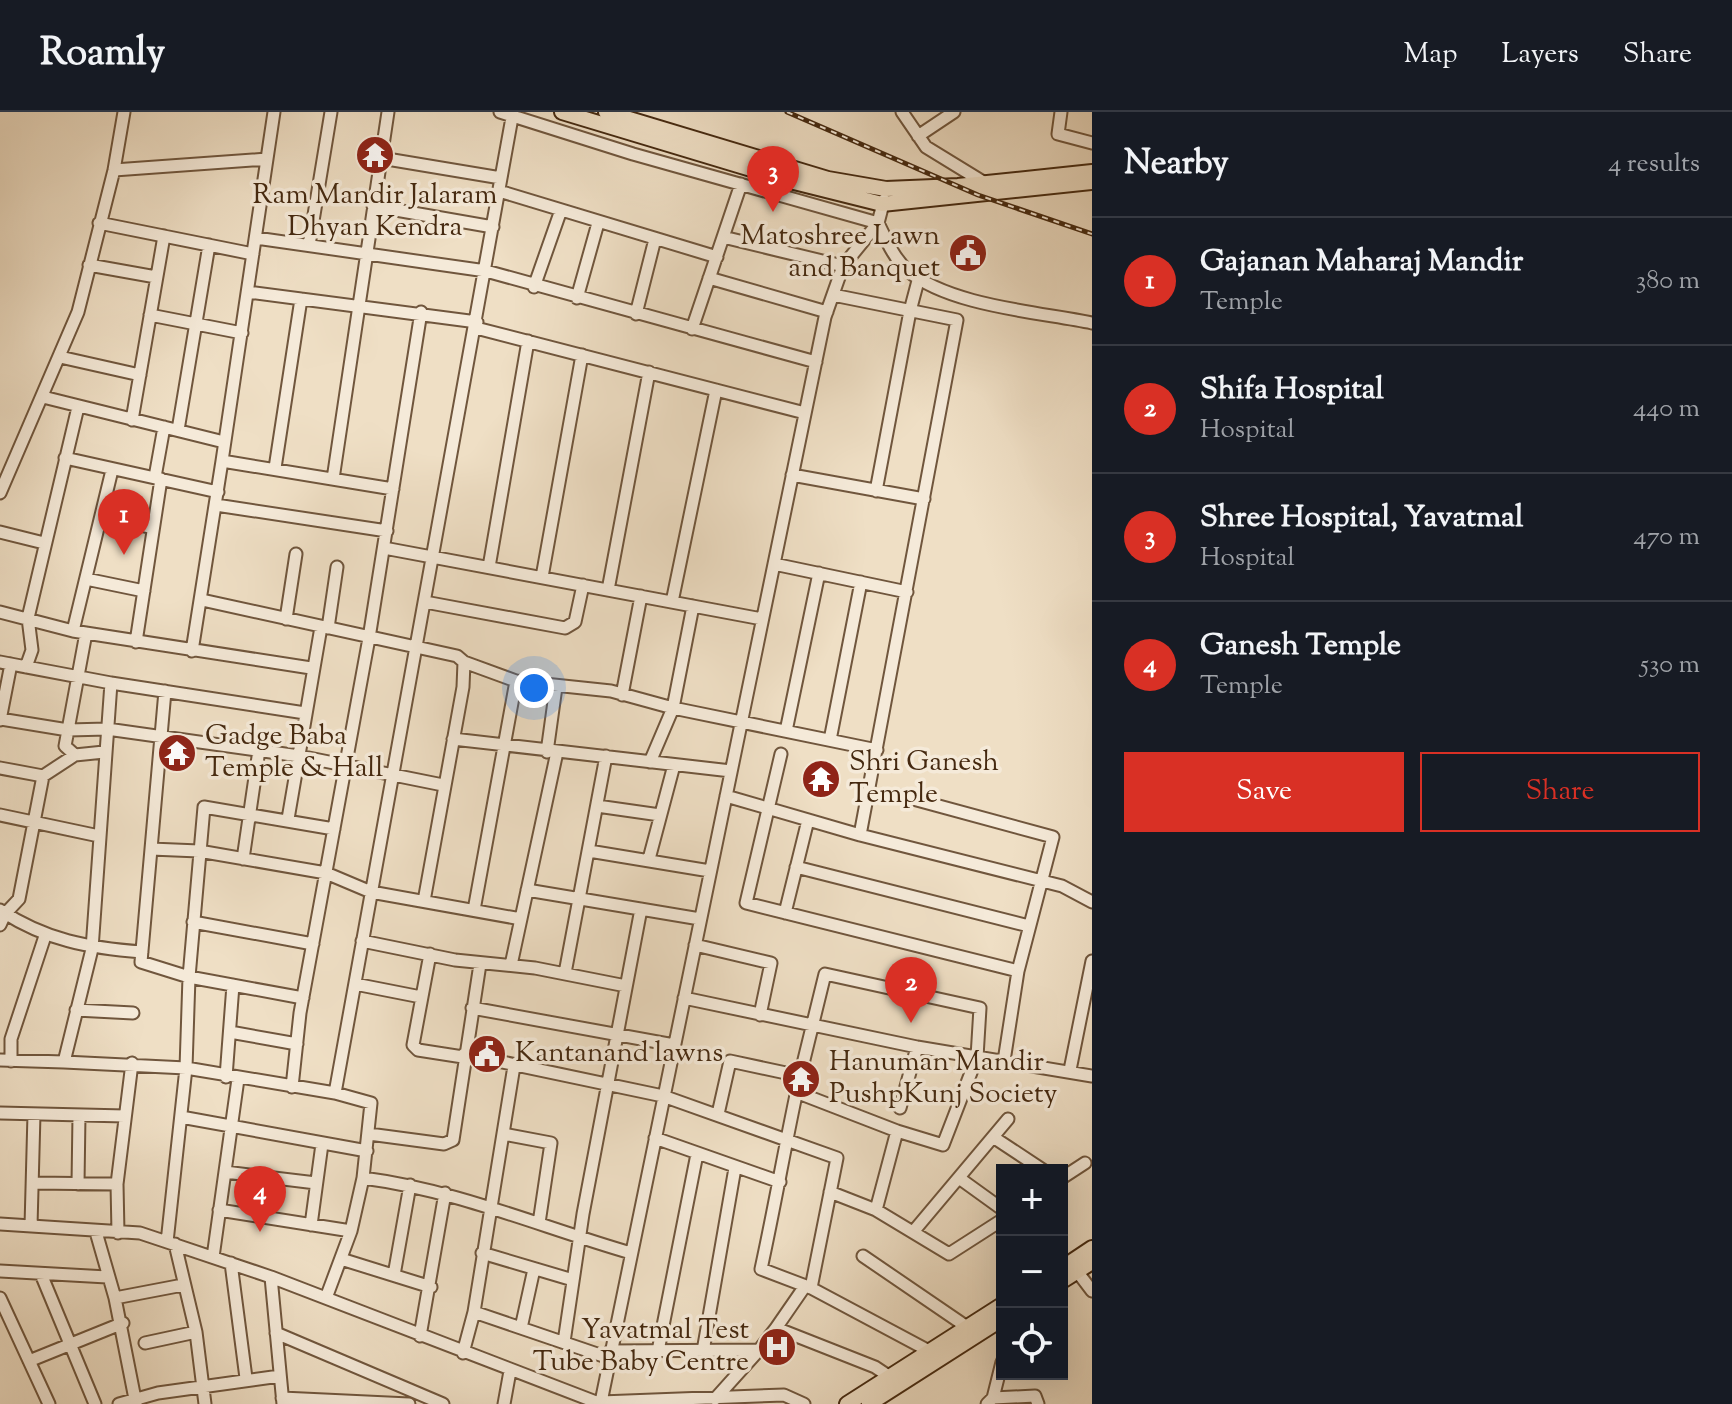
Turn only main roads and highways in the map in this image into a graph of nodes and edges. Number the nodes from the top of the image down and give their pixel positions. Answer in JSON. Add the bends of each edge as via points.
{"nodes":[{"id":1,"x":562,"y":112,"type":"edge"},
{"id":2,"x":606,"y":112,"type":"edge"},
{"id":3,"x":1092,"y":172,"type":"edge"},
{"id":4,"x":1092,"y":182,"type":"edge"},
{"id":5,"x":884,"y":197,"type":"junction"},
{"id":6,"x":1092,"y":1248,"type":"edge"},
{"id":7,"x":1092,"y":1262,"type":"edge"},
{"id":8,"x":1070,"y":1267,"type":"edge"},
{"id":9,"x":997,"y":1308,"type":"edge"},
{"id":10,"x":996,"y":1322,"type":"edge"},
{"id":11,"x":951,"y":1345,"type":"junction"},
{"id":12,"x":847,"y":1404,"type":"edge"},
{"id":13,"x":869,"y":1404,"type":"edge"}],
"edges":[{"from":1,"to":5,"type":"main road","via":[[794,182]]},
{"from":2,"to":5,"type":"main road"},
{"from":3,"to":5,"type":"main road","via":[[978,179]]},
{"from":4,"to":5,"type":"main road"},
{"from":6,"to":8,"type":"main road"},
{"from":7,"to":8,"type":"main road"},
{"from":9,"to":11,"type":"main road","via":[[967,1327]]},
{"from":10,"to":11,"type":"main road"},
{"from":11,"to":12,"type":"main road"},
{"from":11,"to":13,"type":"main road"}]}
